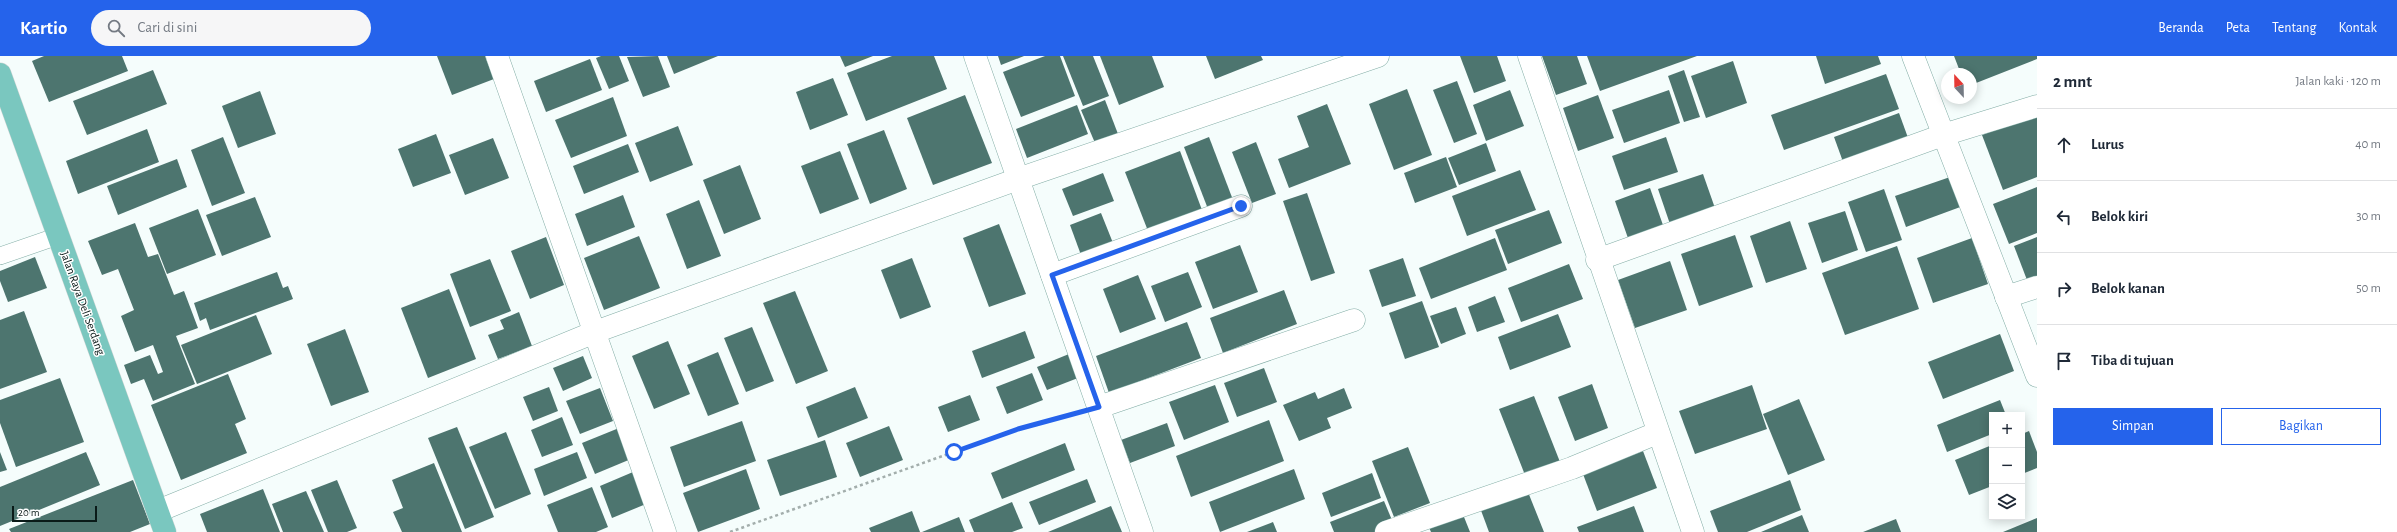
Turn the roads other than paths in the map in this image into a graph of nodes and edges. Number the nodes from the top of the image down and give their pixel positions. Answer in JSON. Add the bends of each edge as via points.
{"nodes":[{"id":1,"x":497,"y":56,"type":"edge"},
{"id":2,"x":975,"y":56,"type":"edge"},
{"id":3,"x":1378,"y":56,"type":"edge"},
{"id":4,"x":1529,"y":56,"type":"edge"},
{"id":5,"x":1913,"y":56,"type":"edge"},
{"id":6,"x":0,"y":74,"type":"edge"},
{"id":7,"x":2037,"y":106,"type":"edge"},
{"id":8,"x":1943,"y":135,"type":"junction"},
{"id":9,"x":1018,"y":179,"type":"junction"},
{"id":10,"x":1241,"y":206,"type":"dead end"},
{"id":11,"x":58,"y":236,"type":"junction"},
{"id":12,"x":0,"y":256,"type":"edge"},
{"id":13,"x":1598,"y":260,"type":"junction"},
{"id":14,"x":1052,"y":275,"type":"junction"},
{"id":15,"x":2037,"y":287,"type":"edge"},
{"id":16,"x":2006,"y":297,"type":"junction"},
{"id":17,"x":1354,"y":320,"type":"dead end"},
{"id":18,"x":595,"y":332,"type":"junction"},
{"id":19,"x":2037,"y":376,"type":"edge"},
{"id":20,"x":1099,"y":407,"type":"junction"},
{"id":21,"x":1657,"y":433,"type":"junction"},
{"id":22,"x":158,"y":511,"type":"junction"},
{"id":23,"x":165,"y":532,"type":"edge"},
{"id":24,"x":665,"y":532,"type":"edge"},
{"id":25,"x":1142,"y":532,"type":"edge"},
{"id":26,"x":1386,"y":532,"type":"edge"},
{"id":27,"x":1693,"y":532,"type":"edge"}],
"edges":[{"from":1,"to":18,"type":"street"},
{"from":2,"to":9,"type":"street"},
{"from":3,"to":9,"type":"street"},
{"from":4,"to":13,"type":"street"},
{"from":5,"to":8,"type":"street"},
{"from":6,"to":11,"type":"main road","name":"Jalan Raya Deli Serdang"},
{"from":7,"to":8,"type":"street"},
{"from":8,"to":13,"type":"street"},
{"from":8,"to":16,"type":"street"},
{"from":9,"to":14,"type":"street"},
{"from":9,"to":18,"type":"street"},
{"from":10,"to":14,"type":"street"},
{"from":11,"to":12,"type":"lane"},
{"from":11,"to":22,"type":"main road","name":"Jalan Raya Deli Serdang"},
{"from":13,"to":21,"type":"street"},
{"from":14,"to":20,"type":"street"},
{"from":15,"to":16,"type":"street"},
{"from":16,"to":19,"type":"street"},
{"from":17,"to":20,"type":"street"},
{"from":18,"to":22,"type":"street"},
{"from":18,"to":24,"type":"street"},
{"from":20,"to":25,"type":"street"},
{"from":21,"to":26,"type":"street","via":[[1572,468]]},
{"from":21,"to":27,"type":"street"},
{"from":22,"to":23,"type":"main road","name":"Jalan Raya Deli Serdang"}]}
